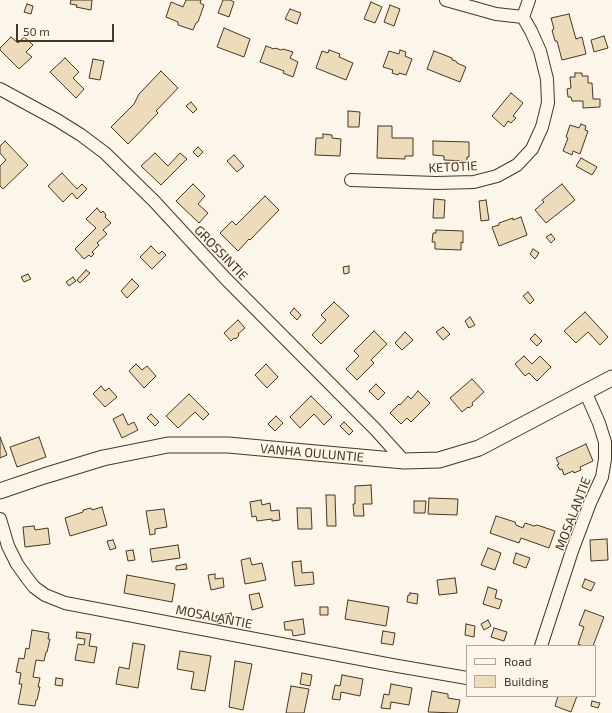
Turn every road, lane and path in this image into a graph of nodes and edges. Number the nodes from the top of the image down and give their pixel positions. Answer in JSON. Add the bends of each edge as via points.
{"nodes":[{"id":1,"x":446,"y":0,"type":"edge"},
{"id":2,"x":529,"y":0,"type":"edge"},
{"id":3,"x":523,"y":17,"type":"junction"},
{"id":4,"x":0,"y":89,"type":"edge"},
{"id":5,"x":351,"y":180,"type":"dead end"},
{"id":6,"x":612,"y":378,"type":"edge"},
{"id":7,"x":585,"y":391,"type":"junction"},
{"id":8,"x":404,"y":461,"type":"junction"},
{"id":9,"x":0,"y":491,"type":"edge"},
{"id":10,"x":0,"y":519,"type":"edge"},
{"id":11,"x":541,"y":645,"type":"edge"},
{"id":12,"x":466,"y":678,"type":"edge"}],
"edges":[{"from":1,"to":3,"type":"street","via":[[496,14]]},
{"from":2,"to":3,"type":"street"},
{"from":3,"to":5,"type":"street","name":"KETOTIE","via":[[540,51],[547,79],[548,103],[542,127],[532,149],[517,165],[497,176],[474,182]]},
{"from":4,"to":8,"type":"street","name":"GROSSINTIE","via":[[57,120],[105,153]]},
{"from":6,"to":7,"type":"street","name":"VANHA OULUNTIE"},
{"from":7,"to":8,"type":"street","name":"VANHA OULUNTIE","via":[[479,448],[439,460]]},
{"from":7,"to":11,"type":"street","name":"MOSALANTIE","via":[[605,442],[605,459],[602,476],[577,537]]},
{"from":8,"to":9,"type":"street","name":"VANHA OULUNTIE","via":[[228,445],[168,445],[103,458]]},
{"from":10,"to":12,"type":"street","name":"MOSALANTIE","via":[[8,546],[27,578],[45,595],[65,603]]}]}
